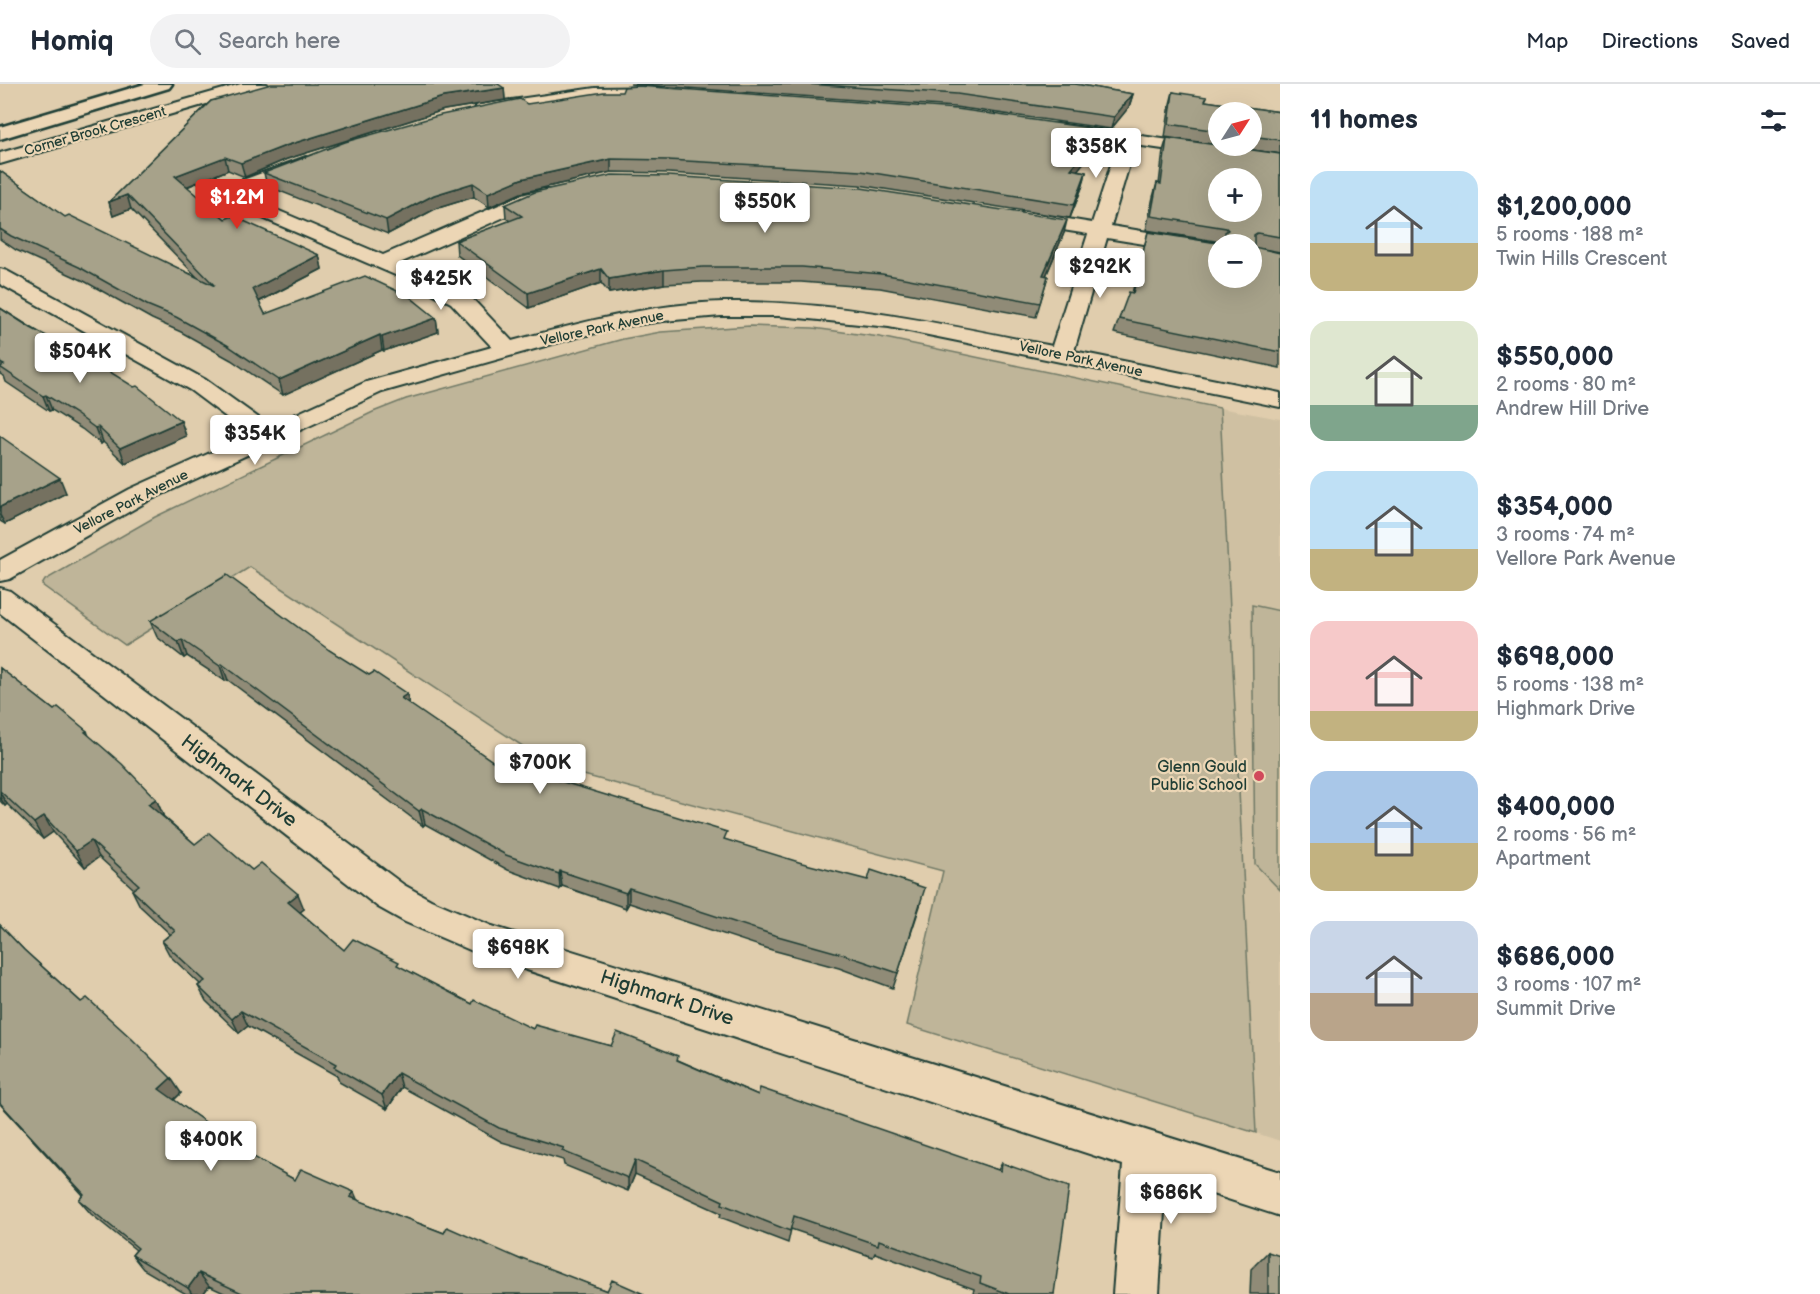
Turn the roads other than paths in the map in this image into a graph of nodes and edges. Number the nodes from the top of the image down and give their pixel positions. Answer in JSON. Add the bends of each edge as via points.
{"nodes":[{"id":1,"x":163,"y":84,"type":"edge"},
{"id":2,"x":259,"y":84,"type":"edge"},
{"id":3,"x":681,"y":93,"type":"edge"},
{"id":4,"x":467,"y":112,"type":"edge"},
{"id":5,"x":1039,"y":126,"type":"edge"},
{"id":6,"x":0,"y":133,"type":"edge"},
{"id":7,"x":1128,"y":139,"type":"junction"},
{"id":8,"x":324,"y":155,"type":"edge"},
{"id":9,"x":0,"y":159,"type":"edge"},
{"id":10,"x":1280,"y":161,"type":"edge"},
{"id":11,"x":560,"y":191,"type":"edge"},
{"id":12,"x":1005,"y":215,"type":"edge"},
{"id":13,"x":1100,"y":231,"type":"junction"},
{"id":14,"x":1208,"y":248,"type":"edge"},
{"id":15,"x":382,"y":263,"type":"junction"},
{"id":16,"x":0,"y":275,"type":"edge"},
{"id":17,"x":507,"y":349,"type":"junction"},
{"id":18,"x":1061,"y":355,"type":"junction"},
{"id":19,"x":1280,"y":400,"type":"edge"},
{"id":20,"x":268,"y":436,"type":"junction"},
{"id":21,"x":0,"y":572,"type":"edge"},
{"id":22,"x":0,"y":598,"type":"edge"},
{"id":23,"x":1146,"y":1151,"type":"junction"},
{"id":24,"x":1280,"y":1194,"type":"edge"},
{"id":25,"x":1136,"y":1294,"type":"edge"}],
"edges":[{"from":1,"to":6,"type":"main road"},
{"from":2,"to":9,"type":"street","name":"Corner Brook Crescent"},
{"from":3,"to":4,"type":"street","via":[[525,95]]},
{"from":5,"to":7,"type":"street"},
{"from":7,"to":10,"type":"street"},
{"from":7,"to":13,"type":"street"},
{"from":8,"to":15,"type":"street","via":[[247,185],[239,191],[239,197],[251,206]]},
{"from":11,"to":15,"type":"street","via":[[529,199]]},
{"from":12,"to":13,"type":"street"},
{"from":13,"to":14,"type":"street"},
{"from":13,"to":18,"type":"street"},
{"from":15,"to":17,"type":"street","via":[[459,298]]},
{"from":16,"to":20,"type":"street","via":[[198,385]]},
{"from":17,"to":18,"type":"street","name":"Vellore Park Avenue","via":[[627,319],[753,308],[889,320]]},
{"from":17,"to":20,"type":"street","name":"Vellore Park Avenue","via":[[375,387]]},
{"from":18,"to":19,"type":"street","name":"Vellore Park Avenue"},
{"from":20,"to":21,"type":"street","name":"Vellore Park Avenue","via":[[139,495]]},
{"from":22,"to":23,"type":"street","name":"Highmark Drive","via":[[382,889],[418,911],[484,940]]},
{"from":23,"to":24,"type":"street","name":"Highmark Drive"},
{"from":23,"to":25,"type":"street"}]}
